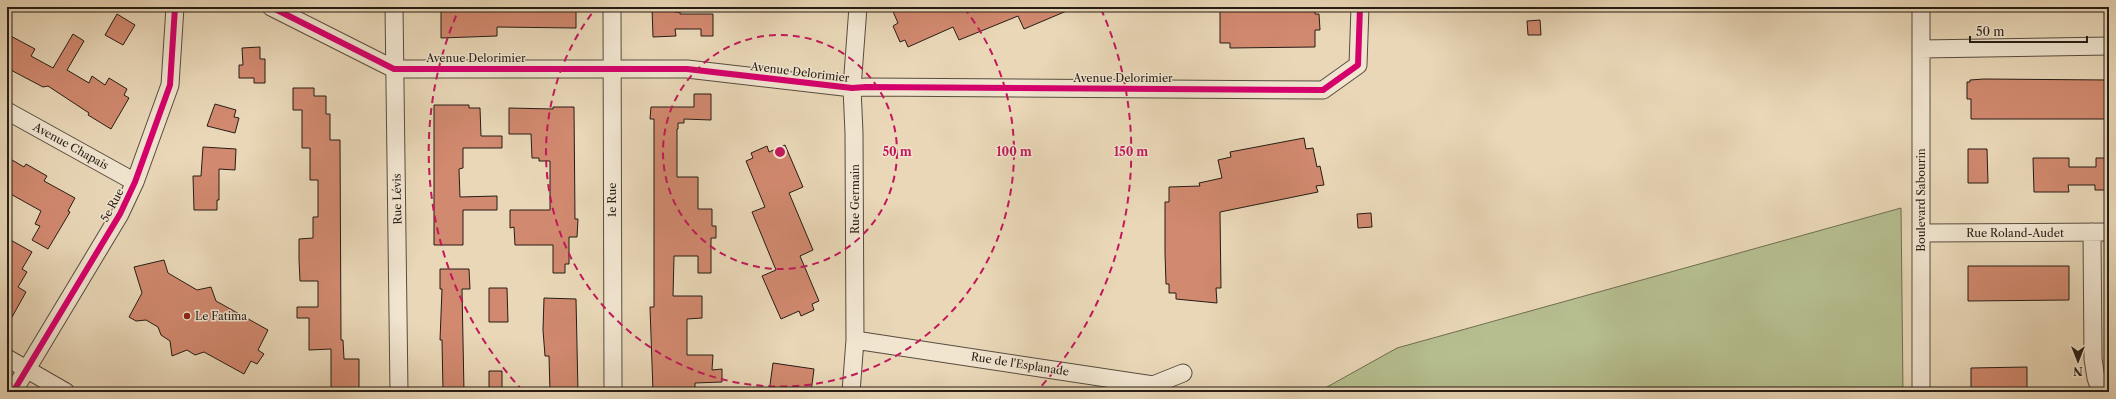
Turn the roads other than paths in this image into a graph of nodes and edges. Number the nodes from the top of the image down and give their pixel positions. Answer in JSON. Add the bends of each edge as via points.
{"nodes":[{"id":1,"x":175,"y":7,"type":"edge"},
{"id":2,"x":271,"y":7,"type":"edge"},
{"id":3,"x":394,"y":7,"type":"edge"},
{"id":4,"x":612,"y":7,"type":"edge"},
{"id":5,"x":858,"y":7,"type":"edge"},
{"id":6,"x":1360,"y":7,"type":"edge"},
{"id":7,"x":1921,"y":7,"type":"edge"},
{"id":8,"x":2109,"y":46,"type":"edge"},
{"id":9,"x":1921,"y":49,"type":"junction"},
{"id":10,"x":613,"y":68,"type":"junction"},
{"id":11,"x":394,"y":69,"type":"junction"},
{"id":12,"x":852,"y":88,"type":"junction"},
{"id":13,"x":7,"y":111,"type":"edge"},
{"id":14,"x":135,"y":182,"type":"junction"},
{"id":15,"x":2092,"y":232,"type":"junction"},
{"id":16,"x":2109,"y":232,"type":"edge"},
{"id":17,"x":1921,"y":233,"type":"junction"},
{"id":18,"x":855,"y":340,"type":"junction"},
{"id":19,"x":7,"y":358,"type":"edge"},
{"id":20,"x":26,"y":370,"type":"junction"},
{"id":21,"x":1182,"y":373,"type":"dead end"},
{"id":22,"x":14,"y":392,"type":"edge"},
{"id":23,"x":66,"y":392,"type":"edge"},
{"id":24,"x":400,"y":392,"type":"edge"},
{"id":25,"x":613,"y":392,"type":"edge"},
{"id":26,"x":851,"y":392,"type":"edge"},
{"id":27,"x":1921,"y":392,"type":"edge"},
{"id":28,"x":2102,"y":392,"type":"edge"}],
"edges":[{"from":1,"to":14,"type":"street","name":"5e Rue","via":[[170,84]]},
{"from":2,"to":11,"type":"street","name":"Avenue Delorimier"},
{"from":3,"to":11,"type":"street","name":"Rue Lévis"},
{"from":4,"to":10,"type":"street","name":"1e Rue"},
{"from":5,"to":12,"type":"street","name":"Rue Germain"},
{"from":6,"to":12,"type":"street","name":"Avenue Delorimier","via":[[1358,65],[1323,90]]},
{"from":7,"to":9,"type":"street","name":"Boulevard Sabourin"},
{"from":8,"to":9,"type":"street"},
{"from":9,"to":17,"type":"street","name":"Boulevard Sabourin"},
{"from":10,"to":11,"type":"street","name":"Avenue Delorimier"},
{"from":10,"to":12,"type":"street","name":"Avenue Delorimier","via":[[687,69]]},
{"from":10,"to":25,"type":"street","name":"1e Rue"},
{"from":11,"to":24,"type":"street","name":"Rue Lévis"},
{"from":12,"to":18,"type":"street","name":"Rue Germain"},
{"from":13,"to":14,"type":"street","name":"Avenue Chapais"},
{"from":14,"to":20,"type":"street","name":"5e Rue","via":[[120,214]]},
{"from":15,"to":16,"type":"street","name":"Rue Roland-Audet"},
{"from":15,"to":17,"type":"street","name":"Rue Roland-Audet"},
{"from":15,"to":28,"type":"street","via":[[2093,359],[2096,378]]},
{"from":17,"to":27,"type":"street","name":"Boulevard Sabourin"},
{"from":18,"to":21,"type":"street","name":"Rue de l'Esplanade","via":[[1153,384]]},
{"from":18,"to":26,"type":"street","name":"Rue Germain"},
{"from":19,"to":20,"type":"street"},
{"from":20,"to":22,"type":"street","name":"5e Rue"},
{"from":20,"to":23,"type":"street"}]}
